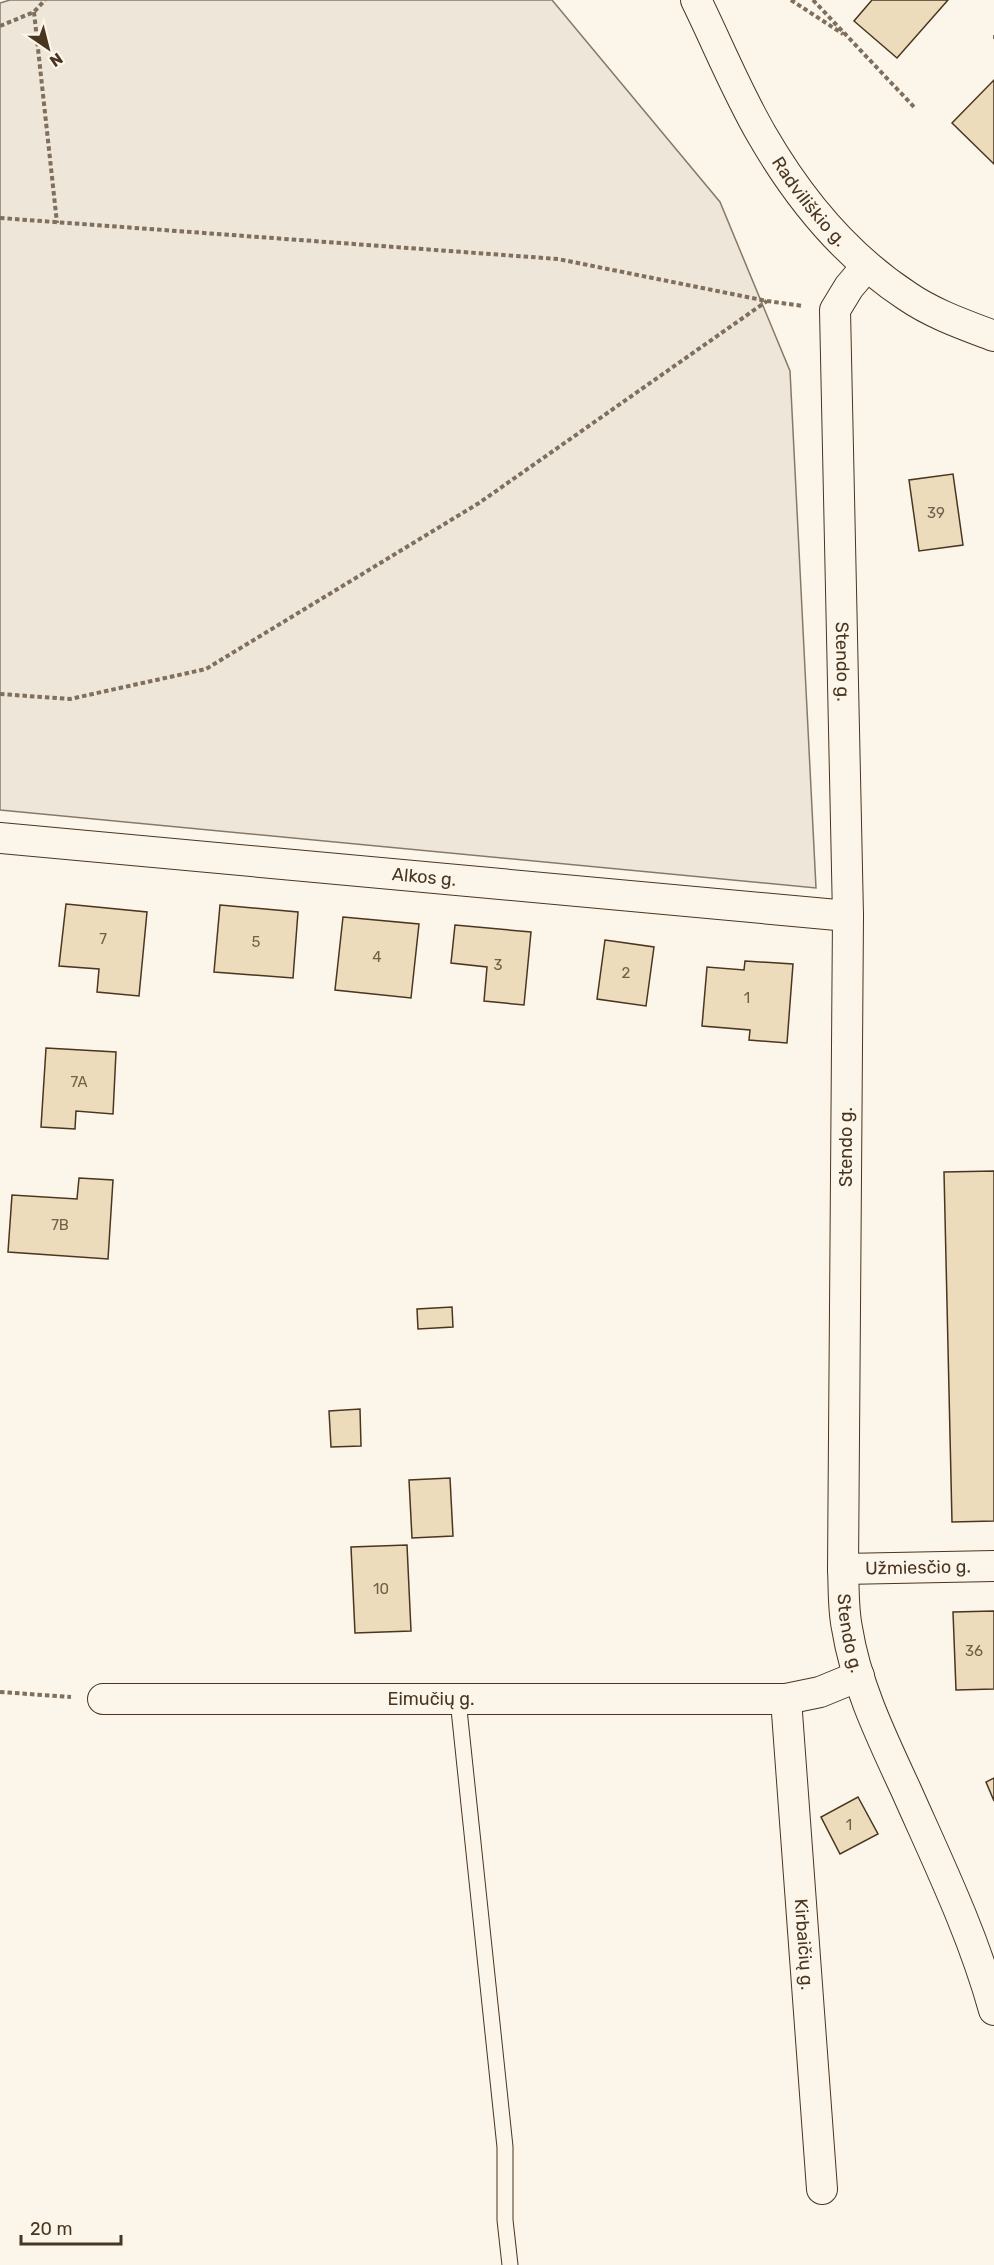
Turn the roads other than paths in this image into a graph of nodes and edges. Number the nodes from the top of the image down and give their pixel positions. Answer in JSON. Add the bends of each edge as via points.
{"nodes":[{"id":1,"x":696,"y":0,"type":"edge"},
{"id":2,"x":866,"y":267,"type":"junction"},
{"id":3,"x":994,"y":336,"type":"edge"},
{"id":4,"x":0,"y":838,"type":"edge"},
{"id":5,"x":848,"y":916,"type":"junction"},
{"id":6,"x":994,"y":1566,"type":"edge"},
{"id":7,"x":843,"y":1569,"type":"junction"},
{"id":8,"x":859,"y":1676,"type":"junction"},
{"id":9,"x":103,"y":1699,"type":"road end"},
{"id":10,"x":786,"y":1699,"type":"junction"},
{"id":11,"x":458,"y":1700,"type":"junction"},
{"id":12,"x":994,"y":2010,"type":"edge"},
{"id":13,"x":822,"y":2189,"type":"dead end"},
{"id":14,"x":510,"y":2265,"type":"edge"}],
"edges":[{"from":1,"to":2,"type":"street","name":"Radviliškio g.","via":[[762,135],[807,204]]},
{"from":2,"to":3,"type":"street","name":"Radviliškio g.","via":[[909,297]]},
{"from":2,"to":5,"type":"street","name":"Stendo g.","via":[[835,310]]},
{"from":4,"to":5,"type":"street","name":"Alkos g."},
{"from":5,"to":7,"type":"street","name":"Stendo g."},
{"from":6,"to":7,"type":"street","name":"Užmiesčio g."},
{"from":7,"to":8,"type":"street","name":"Stendo g.","via":[[846,1628]]},
{"from":8,"to":10,"type":"street","name":"Eimučių g.","via":[[820,1692]]},
{"from":8,"to":12,"type":"street","name":"Stendo g.","via":[[876,1726],[968,1932]]},
{"from":9,"to":11,"type":"street","name":"Eimučių g."},
{"from":10,"to":11,"type":"street","name":"Eimučių g."},
{"from":10,"to":13,"type":"street","name":"Kirbaičių g."},
{"from":11,"to":14,"type":"lane","via":[[505,2146],[505,2220]]}]}
